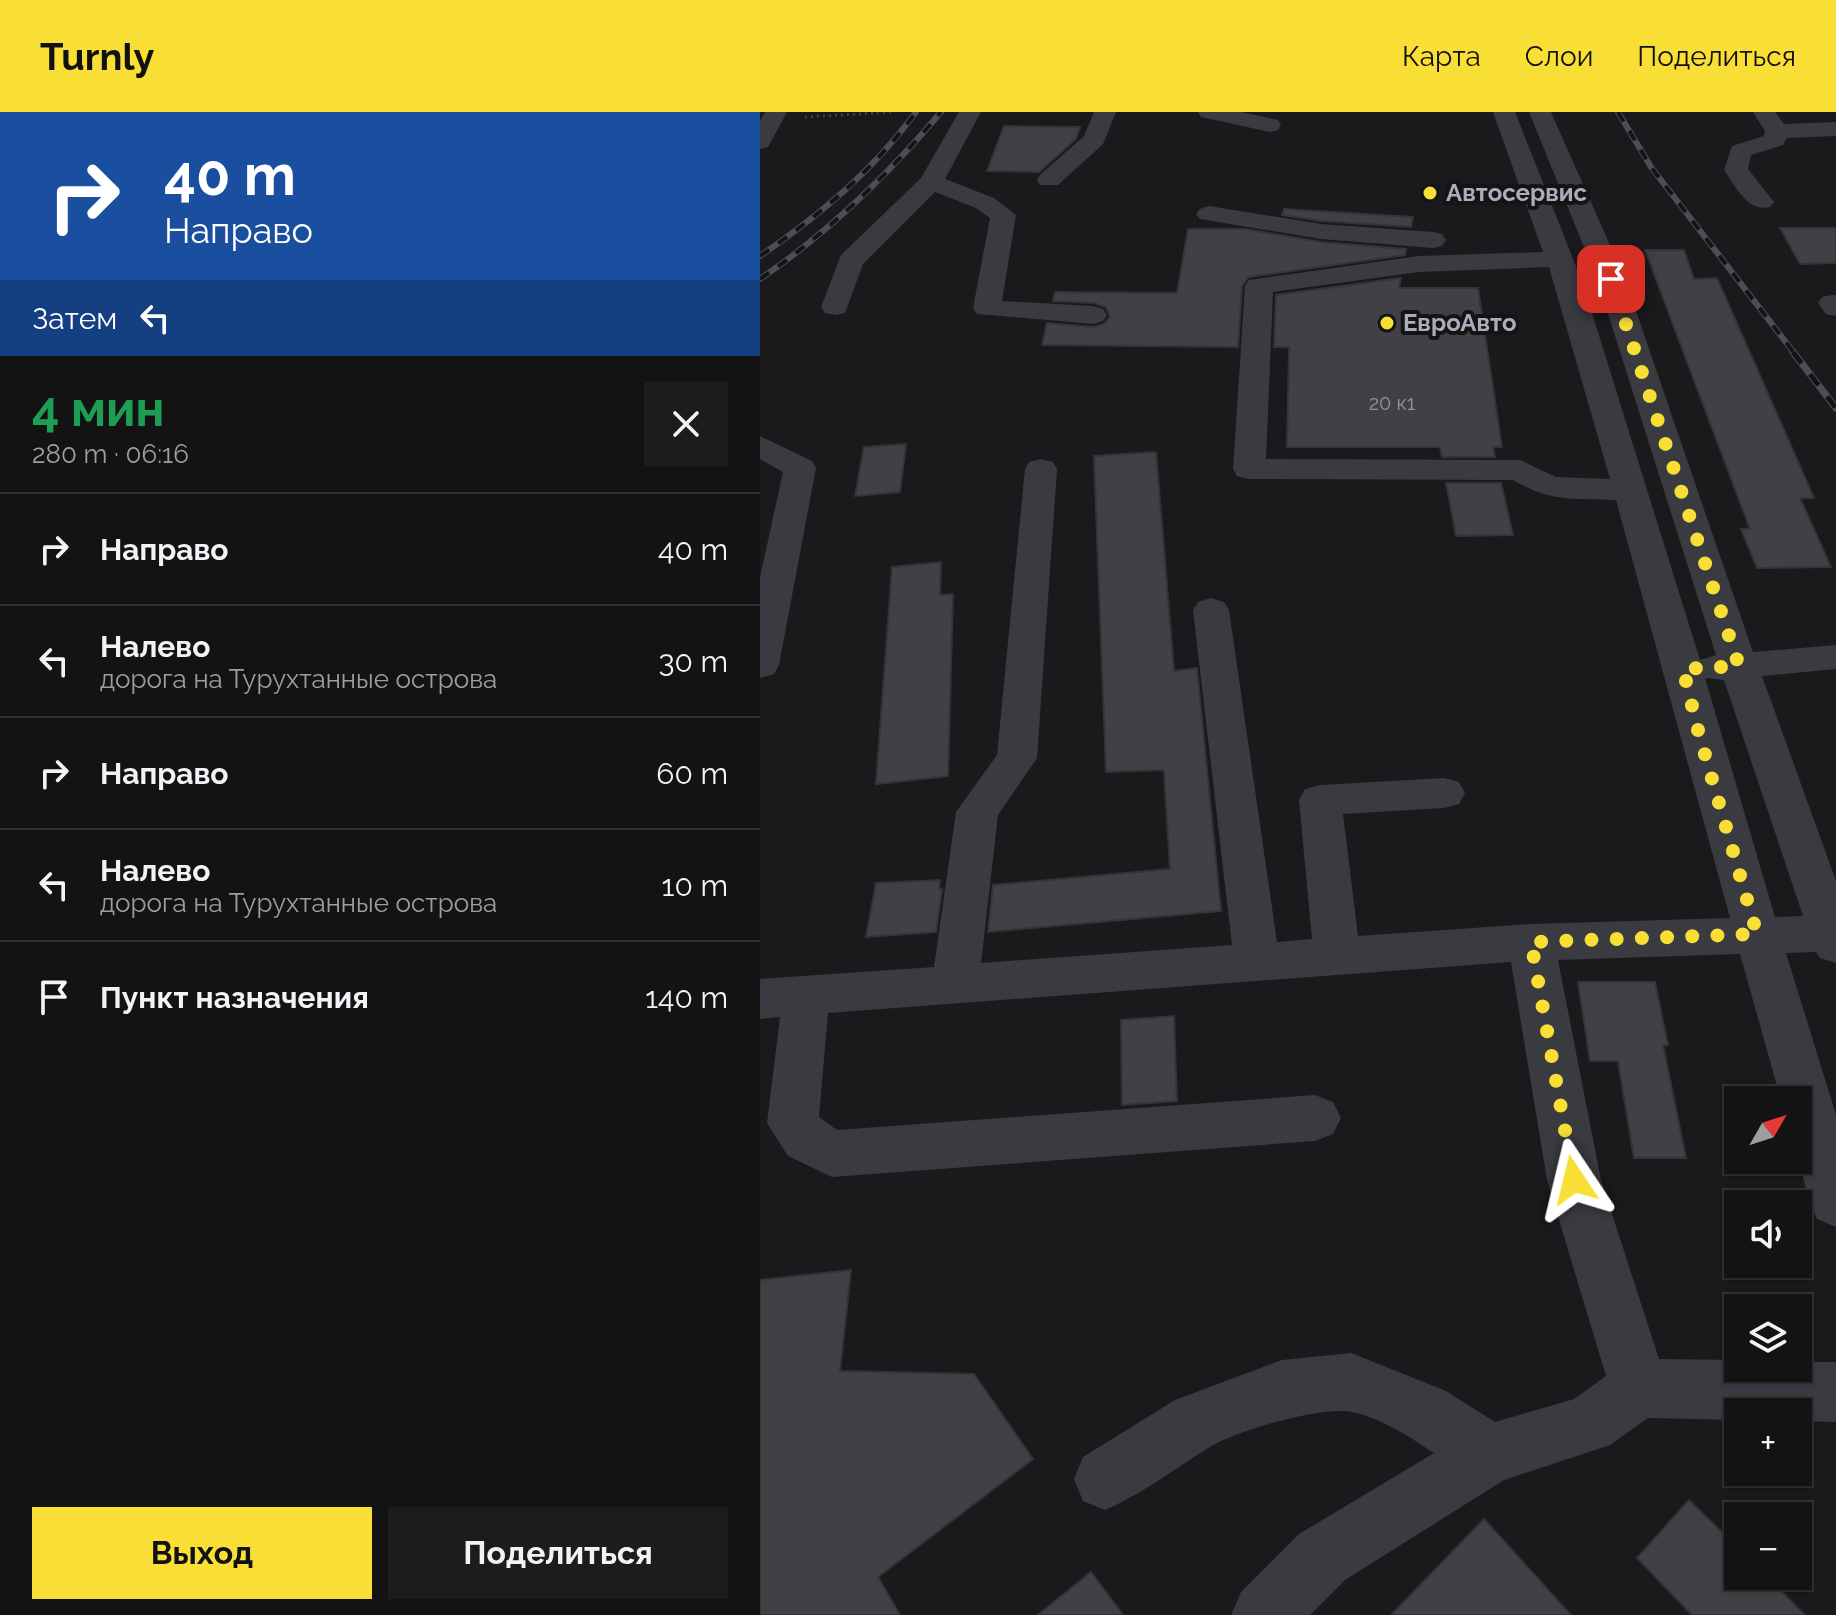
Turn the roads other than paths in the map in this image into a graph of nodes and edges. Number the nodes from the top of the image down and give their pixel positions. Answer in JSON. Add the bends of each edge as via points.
{"nodes":[{"id":1,"x":970,"y":112,"type":"edge"},
{"id":2,"x":1105,"y":112,"type":"edge"},
{"id":3,"x":1209,"y":112,"type":"edge"},
{"id":4,"x":1504,"y":112,"type":"edge"},
{"id":5,"x":1540,"y":112,"type":"edge"},
{"id":6,"x":775,"y":115,"type":"edge"},
{"id":7,"x":1770,"y":121,"type":"edge"},
{"id":8,"x":1270,"y":125,"type":"dead end"},
{"id":9,"x":1836,"y":129,"type":"edge"},
{"id":10,"x":760,"y":142,"type":"edge"},
{"id":11,"x":1049,"y":180,"type":"dead end"},
{"id":12,"x":931,"y":182,"type":"junction"},
{"id":13,"x":1761,"y":202,"type":"dead end"},
{"id":14,"x":1209,"y":214,"type":"dead end"},
{"id":15,"x":1557,"y":250,"type":"junction"},
{"id":16,"x":835,"y":307,"type":"dead end"},
{"id":17,"x":1093,"y":315,"type":"dead end"},
{"id":18,"x":760,"y":446,"type":"edge"},
{"id":19,"x":1041,"y":469,"type":"dead end"},
{"id":20,"x":1629,"y":490,"type":"junction"},
{"id":21,"x":1211,"y":610,"type":"dead end"},
{"id":22,"x":1836,"y":657,"type":"edge"},
{"id":23,"x":1779,"y":664,"type":"junction"},
{"id":24,"x":760,"y":665,"type":"edge"},
{"id":25,"x":1739,"y":666,"type":"junction"},
{"id":26,"x":1683,"y":669,"type":"junction"},
{"id":27,"x":1836,"y":684,"type":"edge"},
{"id":28,"x":1444,"y":793,"type":"dead end"},
{"id":29,"x":1757,"y":934,"type":"junction"},
{"id":30,"x":1834,"y":939,"type":"edge"},
{"id":31,"x":1531,"y":942,"type":"junction"},
{"id":32,"x":1337,"y":957,"type":"junction"},
{"id":33,"x":1257,"y":963,"type":"junction"},
{"id":34,"x":955,"y":986,"type":"junction"},
{"id":35,"x":783,"y":998,"type":"edge"},
{"id":36,"x":1315,"y":1118,"type":"dead end"},
{"id":37,"x":1836,"y":1202,"type":"edge"},
{"id":38,"x":1639,"y":1388,"type":"junction"},
{"id":39,"x":1836,"y":1392,"type":"edge"},
{"id":40,"x":1490,"y":1454,"type":"junction"},
{"id":41,"x":1105,"y":1479,"type":"dead end"},
{"id":42,"x":1264,"y":1615,"type":"edge"}],
"edges":[{"from":1,"to":12,"type":"street"},
{"from":2,"to":11,"type":"street","via":[[1095,139]]},
{"from":3,"to":8,"type":"street"},
{"from":4,"to":15,"type":"street"},
{"from":5,"to":25,"type":"street","via":[[1611,279]]},
{"from":6,"to":10,"type":"street"},
{"from":7,"to":9,"type":"street"},
{"from":7,"to":13,"type":"street","via":[[1775,140],[1740,151],[1736,170]]},
{"from":12,"to":16,"type":"street","via":[[850,261]]},
{"from":12,"to":17,"type":"street","via":[[1003,215],[987,308]]},
{"from":14,"to":15,"type":"street","via":[[1373,238]]},
{"from":15,"to":20,"type":"street"},
{"from":15,"to":20,"type":"street","via":[[1259,286],[1249,469],[1520,470],[1549,487]]},
{"from":18,"to":24,"type":"street","via":[[800,468]]},
{"from":19,"to":34,"type":"street","via":[[1017,758],[977,812]]},
{"from":20,"to":26,"type":"street"},
{"from":21,"to":33,"type":"street"},
{"from":22,"to":23,"type":"street"},
{"from":23,"to":25,"type":"street"},
{"from":23,"to":27,"type":"street"},
{"from":25,"to":26,"type":"street"},
{"from":25,"to":30,"type":"street"},
{"from":26,"to":29,"type":"street"},
{"from":28,"to":32,"type":"street","via":[[1320,800]]},
{"from":29,"to":30,"type":"street"},
{"from":29,"to":31,"type":"street"},
{"from":29,"to":37,"type":"street"},
{"from":31,"to":32,"type":"street"},
{"from":31,"to":38,"type":"street","via":[[1574,1180]]},
{"from":32,"to":33,"type":"street"},
{"from":33,"to":34,"type":"street"},
{"from":34,"to":35,"type":"street"},
{"from":35,"to":36,"type":"street","via":[[793,1123],[806,1140],[832,1154]]},
{"from":38,"to":39,"type":"street"},
{"from":38,"to":40,"type":"street","via":[[1589,1424]]},
{"from":40,"to":41,"type":"street","via":[[1425,1412],[1351,1382],[1282,1389],[1196,1421]]},
{"from":40,"to":42,"type":"street","via":[[1322,1557]]}]}
